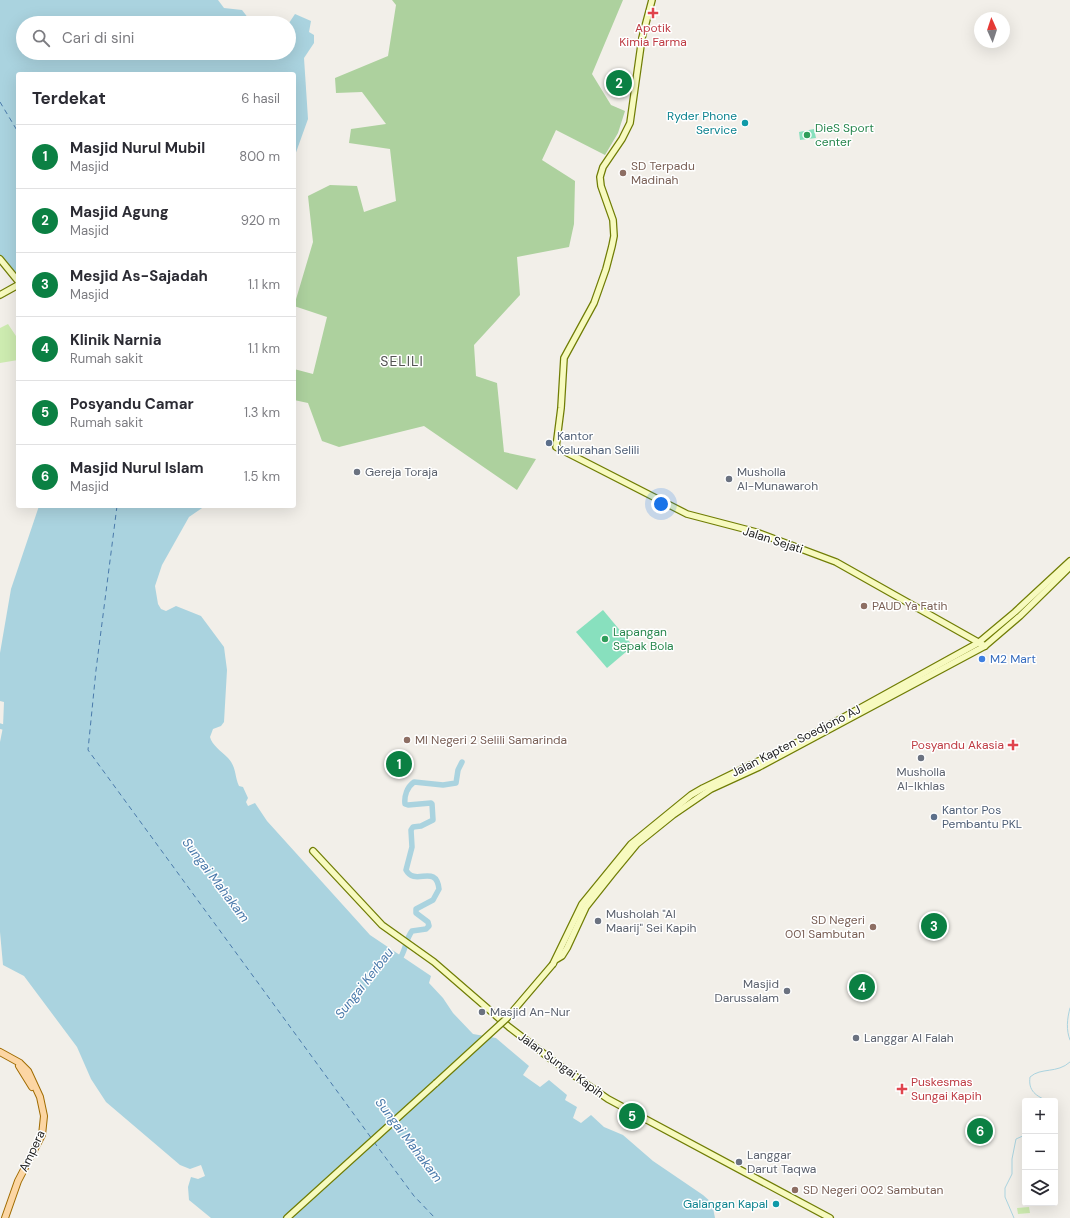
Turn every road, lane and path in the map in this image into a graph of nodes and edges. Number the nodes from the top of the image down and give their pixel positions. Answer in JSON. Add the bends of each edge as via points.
{"nodes":[{"id":1,"x":652,"y":0,"type":"edge"},
{"id":2,"x":0,"y":259,"type":"edge"},
{"id":3,"x":16,"y":279,"type":"edge"},
{"id":4,"x":16,"y":286,"type":"edge"},
{"id":5,"x":0,"y":295,"type":"edge"},
{"id":6,"x":1070,"y":561,"type":"edge"},
{"id":7,"x":1070,"y":567,"type":"edge"},
{"id":8,"x":1054,"y":580,"type":"junction"},
{"id":9,"x":978,"y":642,"type":"junction"},
{"id":10,"x":985,"y":646,"type":"junction"},
{"id":11,"x":825,"y":730,"type":"junction"},
{"id":12,"x":314,"y":851,"type":"dead end"},
{"id":13,"x":0,"y":1052,"type":"edge"},
{"id":14,"x":0,"y":1056,"type":"edge"},
{"id":15,"x":42,"y":1129,"type":"junction"},
{"id":16,"x":1,"y":1218,"type":"edge"},
{"id":17,"x":5,"y":1218,"type":"edge"},
{"id":18,"x":288,"y":1218,"type":"edge"},
{"id":19,"x":830,"y":1218,"type":"edge"}],
"edges":[{"from":1,"to":9,"type":"main road","name":"Jalan Sejati","via":[[642,38],[630,123],[603,167],[600,177],[600,186],[613,222],[612,246],[594,303],[564,358],[562,408],[556,447],[686,514],[756,532],[836,562]]},
{"from":2,"to":3,"type":"main road"},
{"from":4,"to":5,"type":"main road"},
{"from":6,"to":8,"type":"main road","name":"Jalan Kapten Soedjono AJ"},
{"from":7,"to":8,"type":"main road","name":"Jalan Kapten Soedjono AJ"},
{"from":8,"to":9,"type":"main road","name":"Jalan Kapten Soedjono AJ"},
{"from":8,"to":10,"type":"main road","name":"Jalan Kapten Soedjono AJ","via":[[1020,616]]},
{"from":9,"to":10,"type":"main road","name":"Jalan Sejati"},
{"from":9,"to":11,"type":"main road","name":"Jalan Kapten Soedjono AJ"},
{"from":10,"to":11,"type":"main road","name":"Jalan Kapten Soedjono AJ"},
{"from":11,"to":18,"type":"main road","name":"Jalan Kapten Soedjono AJ","bridge":true,"via":[[703,788],[631,844],[588,896],[578,912],[559,957],[511,1013]]},
{"from":12,"to":19,"type":"main road","name":"Jalan Sungai Kapih","via":[[382,925],[434,962],[527,1041],[602,1095]]},
{"from":13,"to":15,"type":"main road","name":"Ampera","via":[[20,1063],[30,1074],[44,1116]]},
{"from":14,"to":15,"type":"main road","name":"Ampera","via":[[18,1065],[26,1075],[39,1105]]},
{"from":15,"to":16,"type":"main road","name":"Ampera","via":[[14,1184]]},
{"from":15,"to":17,"type":"main road","name":"Ampera","via":[[18,1181]]}]}
